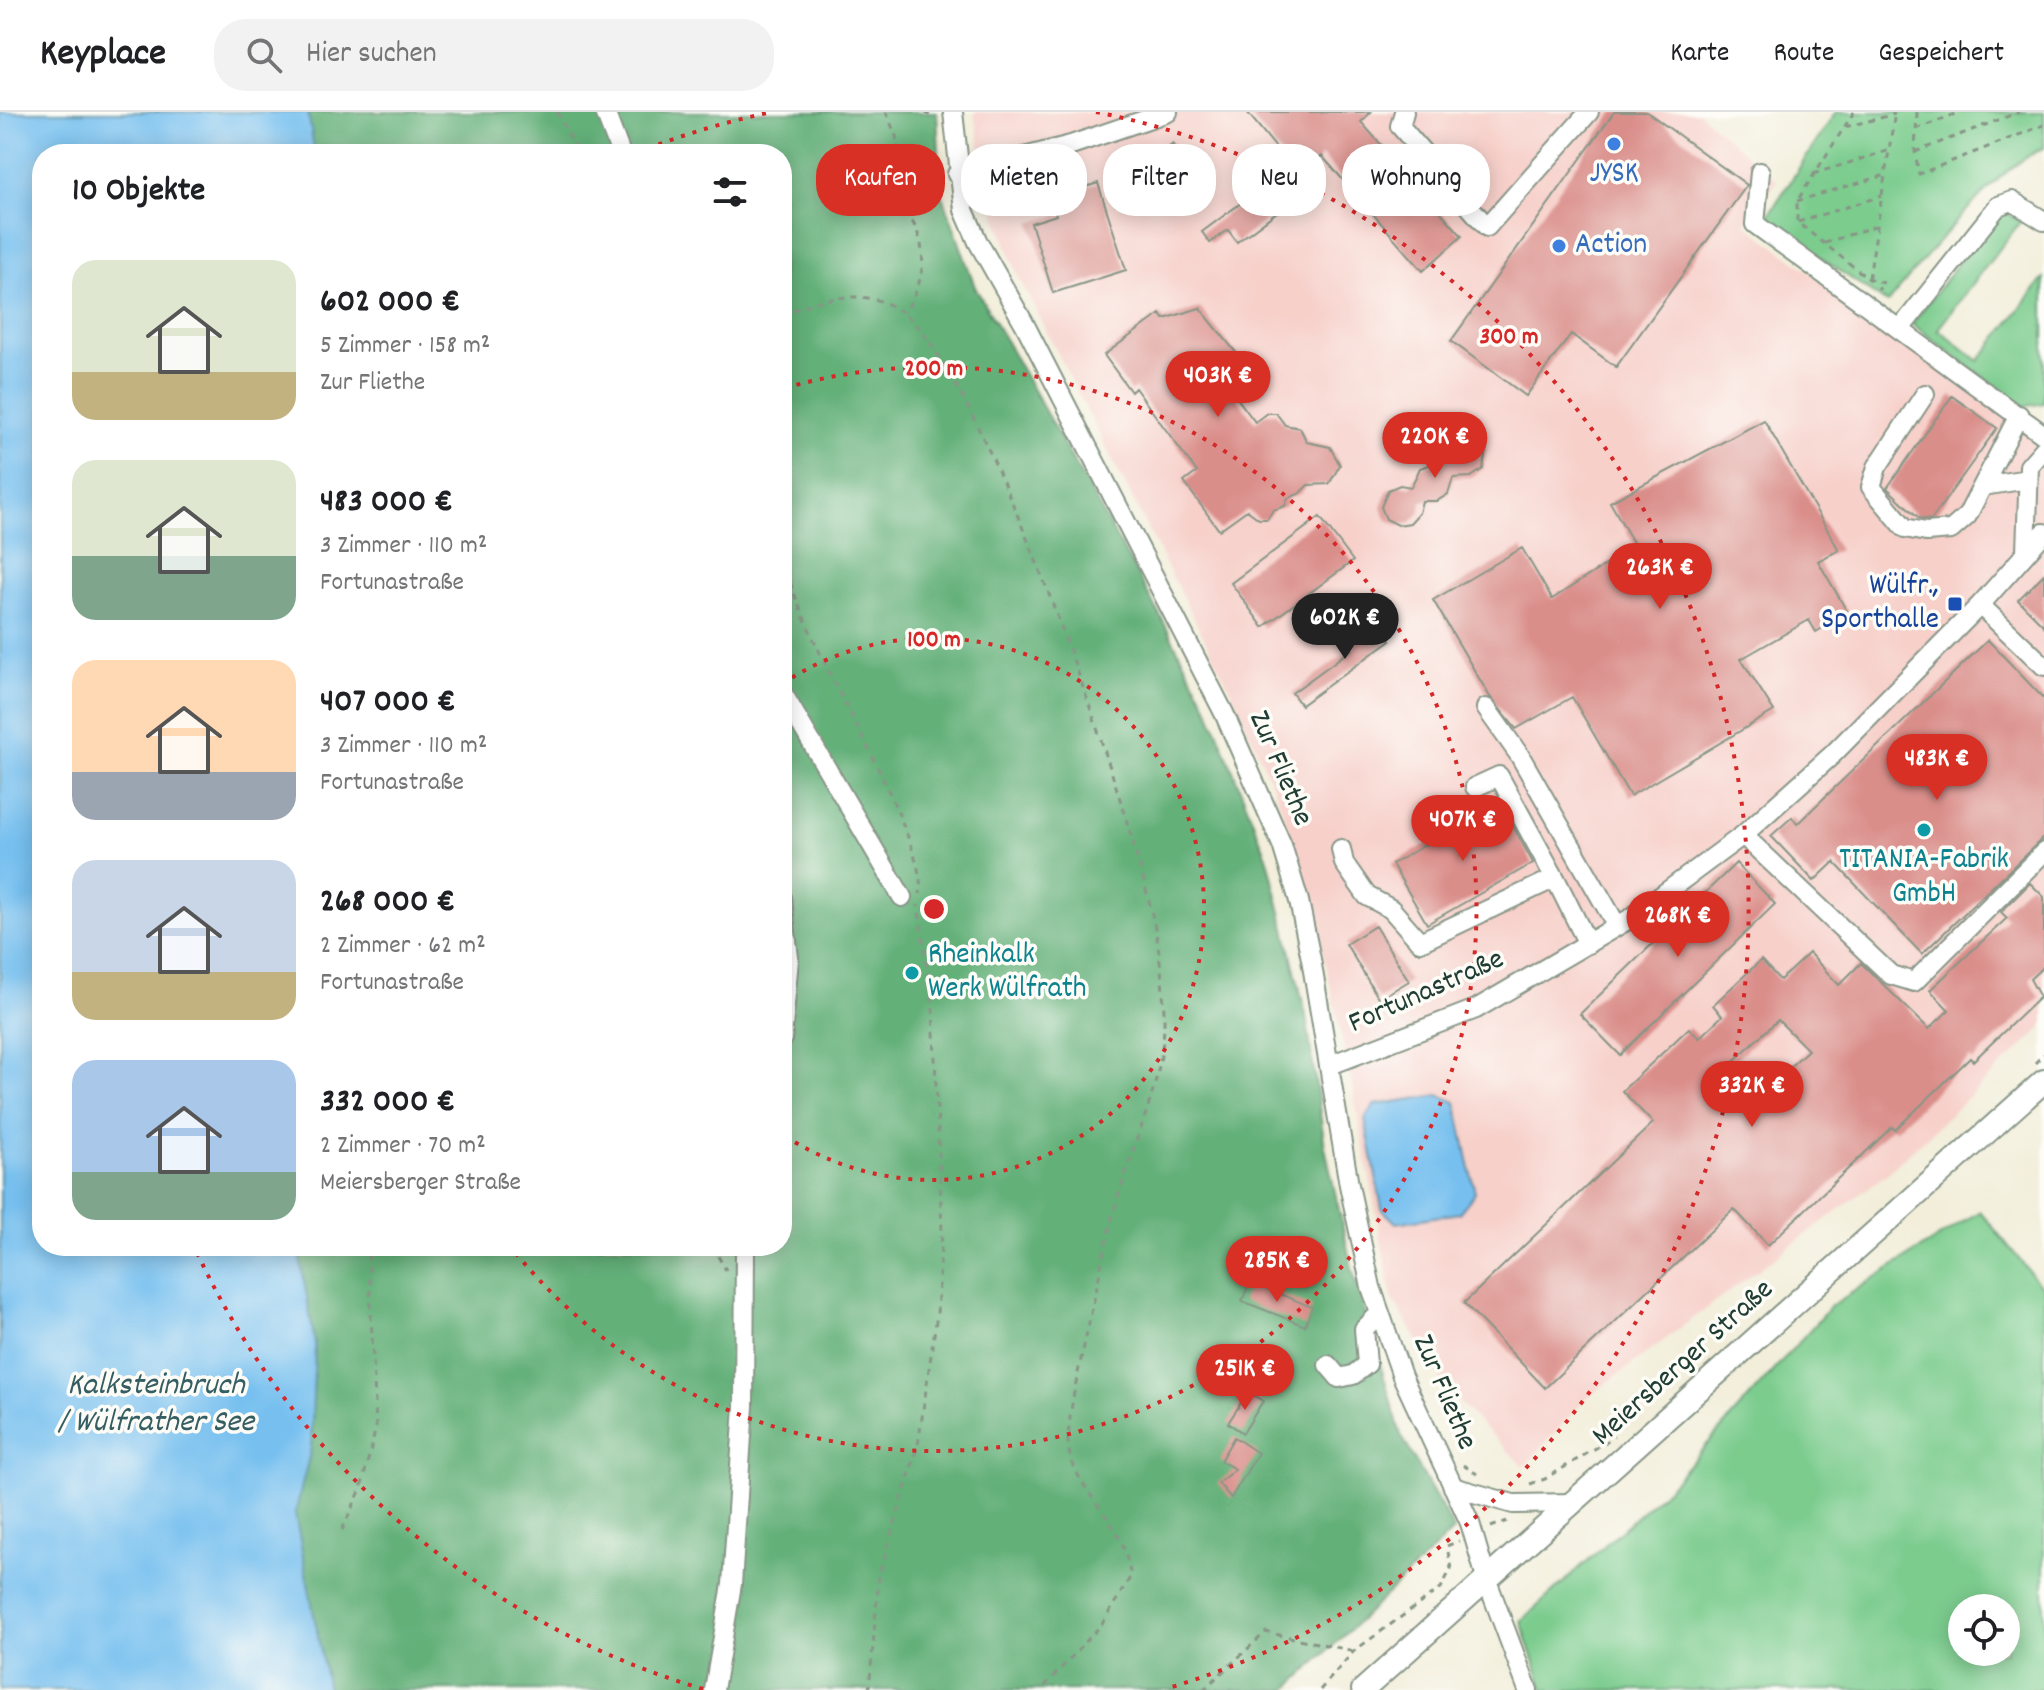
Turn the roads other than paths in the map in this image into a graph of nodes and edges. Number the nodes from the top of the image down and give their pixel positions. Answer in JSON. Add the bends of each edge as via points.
{"nodes":[{"id":1,"x":605,"y":112,"type":"edge"},
{"id":2,"x":953,"y":112,"type":"edge"},
{"id":3,"x":1168,"y":112,"type":"edge"},
{"id":4,"x":1404,"y":112,"type":"edge"},
{"id":5,"x":1589,"y":112,"type":"edge"},
{"id":6,"x":617,"y":144,"type":"edge"},
{"id":7,"x":1760,"y":172,"type":"dead end"},
{"id":8,"x":957,"y":174,"type":"junction"},
{"id":9,"x":2044,"y":221,"type":"edge"},
{"id":10,"x":1900,"y":329,"type":"junction"},
{"id":11,"x":1925,"y":394,"type":"dead end"},
{"id":12,"x":2019,"y":415,"type":"junction"},
{"id":13,"x":2044,"y":435,"type":"edge"},
{"id":14,"x":2044,"y":449,"type":"edge"},
{"id":15,"x":2028,"y":479,"type":"junction"},
{"id":16,"x":1983,"y":486,"type":"junction"},
{"id":17,"x":2044,"y":533,"type":"edge"},
{"id":18,"x":2026,"y":551,"type":"junction"},
{"id":19,"x":1980,"y":605,"type":"junction"},
{"id":20,"x":2044,"y":666,"type":"edge"},
{"id":21,"x":1486,"y":708,"type":"dead end"},
{"id":22,"x":792,"y":709,"type":"edge"},
{"id":23,"x":1475,"y":787,"type":"dead end"},
{"id":24,"x":1743,"y":835,"type":"junction"},
{"id":25,"x":1341,"y":849,"type":"dead end"},
{"id":26,"x":2044,"y":852,"type":"edge"},
{"id":27,"x":1555,"y":878,"type":"junction"},
{"id":28,"x":902,"y":897,"type":"dead end"},
{"id":29,"x":1617,"y":926,"type":"junction"},
{"id":30,"x":1588,"y":944,"type":"junction"},
{"id":31,"x":1330,"y":1065,"type":"junction"},
{"id":32,"x":2044,"y":1081,"type":"edge"},
{"id":33,"x":745,"y":1256,"type":"edge"},
{"id":34,"x":1380,"y":1313,"type":"junction"},
{"id":35,"x":1328,"y":1365,"type":"dead end"},
{"id":36,"x":1453,"y":1487,"type":"junction"},
{"id":37,"x":1573,"y":1503,"type":"junction"},
{"id":38,"x":1486,"y":1578,"type":"junction"},
{"id":39,"x":717,"y":1667,"type":"junction"},
{"id":40,"x":714,"y":1690,"type":"edge"},
{"id":41,"x":725,"y":1690,"type":"edge"},
{"id":42,"x":1363,"y":1690,"type":"edge"},
{"id":43,"x":1528,"y":1690,"type":"edge"}],
"edges":[{"from":1,"to":6,"type":"street"},
{"from":2,"to":8,"type":"street","name":"Zur Fliethe"},
{"from":3,"to":8,"type":"street","via":[[1071,145]]},
{"from":4,"to":5,"type":"street","via":[[1400,126],[1487,227]]},
{"from":7,"to":10,"type":"street","via":[[1755,224]]},
{"from":8,"to":31,"type":"street","name":"Zur Fliethe","via":[[978,242],[1255,779],[1299,901]]},
{"from":9,"to":10,"type":"street","via":[[2012,201],[1998,206]]},
{"from":10,"to":12,"type":"street"},
{"from":11,"to":16,"type":"street","via":[[1877,467],[1871,487],[1905,528],[1926,532],[1951,530],[1967,516]]},
{"from":12,"to":13,"type":"street"},
{"from":12,"to":16,"type":"street"},
{"from":14,"to":15,"type":"street","via":[[2029,466]]},
{"from":15,"to":16,"type":"street"},
{"from":15,"to":18,"type":"street"},
{"from":17,"to":18,"type":"street","name":"Fortunastraße"},
{"from":18,"to":19,"type":"street","name":"Fortunastraße"},
{"from":19,"to":20,"type":"street"},
{"from":19,"to":24,"type":"street","name":"Fortunastraße","via":[[1832,755]]},
{"from":21,"to":29,"type":"street","via":[[1520,756]]},
{"from":22,"to":28,"type":"street"},
{"from":23,"to":27,"type":"street","via":[[1499,776]]},
{"from":24,"to":26,"type":"street","via":[[1891,975],[1914,982]]},
{"from":24,"to":29,"type":"street","name":"Fortunastraße"},
{"from":25,"to":27,"type":"street","via":[[1344,863],[1367,896],[1391,909],[1420,942]]},
{"from":27,"to":30,"type":"street"},
{"from":29,"to":30,"type":"street","name":"Fortunastraße"},
{"from":30,"to":31,"type":"street","name":"Fortunastraße","via":[[1476,1009]]},
{"from":31,"to":34,"type":"street","name":"Zur Fliethe","via":[[1359,1236]]},
{"from":32,"to":37,"type":"main road","name":"Meiersberger Straße"},
{"from":33,"to":39,"type":"street","via":[[744,1406],[732,1584]]},
{"from":34,"to":35,"type":"street","via":[[1364,1329],[1367,1364],[1339,1378]]},
{"from":34,"to":36,"type":"street","name":"Zur Fliethe","via":[[1402,1376]]},
{"from":36,"to":37,"type":"street","name":"Zur Fliethe","via":[[1513,1504]]},
{"from":36,"to":38,"type":"street","name":"Zur Fliethe"},
{"from":37,"to":38,"type":"main road","name":"Meiersberger Straße"},
{"from":38,"to":42,"type":"main road","name":"Meiersberger Straße"},
{"from":38,"to":43,"type":"street","name":"Zur Fliethe"},
{"from":39,"to":40,"type":"street"},
{"from":39,"to":41,"type":"street"}]}
